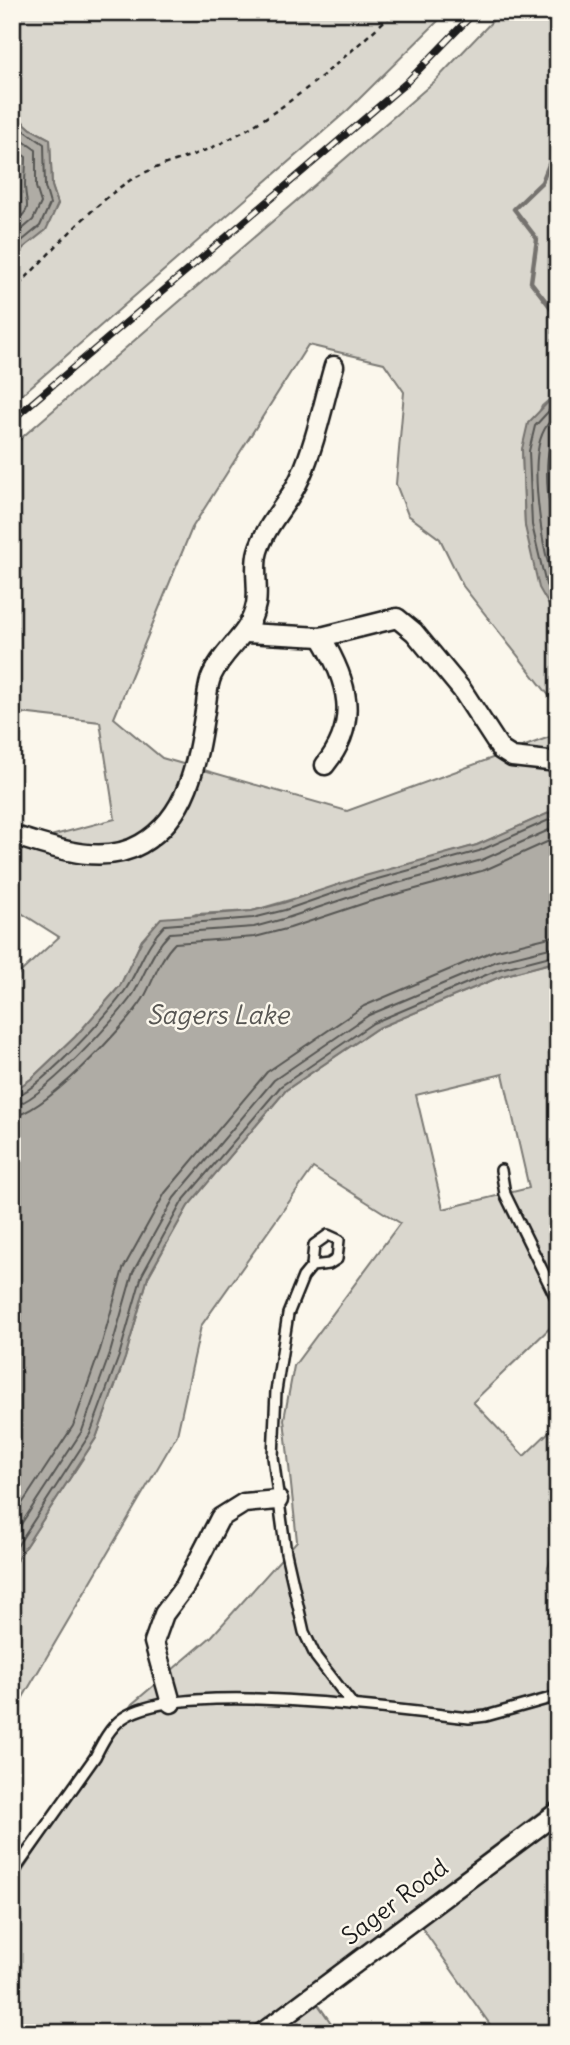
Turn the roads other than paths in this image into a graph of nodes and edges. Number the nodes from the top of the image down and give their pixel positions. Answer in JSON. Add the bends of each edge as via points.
{"nodes":[{"id":1,"x":334,"y":366,"type":"dead end"},
{"id":2,"x":246,"y":633,"type":"junction"},
{"id":3,"x":321,"y":637,"type":"junction"},
{"id":4,"x":558,"y":761,"type":"edge"},
{"id":5,"x":325,"y":765,"type":"dead end"},
{"id":6,"x":12,"y":835,"type":"edge"},
{"id":7,"x":501,"y":1170,"type":"dead end"},
{"id":8,"x":312,"y":1266,"type":"dead end"},
{"id":9,"x":558,"y":1302,"type":"edge"},
{"id":10,"x":278,"y":1500,"type":"junction"},
{"id":11,"x":558,"y":1696,"type":"edge"},
{"id":12,"x":171,"y":1703,"type":"junction"},
{"id":13,"x":353,"y":1705,"type":"junction"},
{"id":14,"x":558,"y":1812,"type":"edge"},
{"id":15,"x":12,"y":1874,"type":"edge"},
{"id":16,"x":262,"y":2033,"type":"edge"}],
"edges":[{"from":1,"to":2,"type":"street","via":[[312,450],[258,552],[256,603]]},
{"from":2,"to":3,"type":"street"},
{"from":2,"to":6,"type":"street","via":[[228,647],[211,677],[195,771],[179,806],[161,830],[139,846],[106,854],[78,854]]},
{"from":3,"to":4,"type":"street","via":[[397,618],[461,690],[501,750],[512,757]]},
{"from":3,"to":5,"type":"street","via":[[345,686],[345,730],[340,747]]},
{"from":7,"to":9,"type":"lane","via":[[505,1194]]},
{"from":8,"to":10,"type":"lane","via":[[288,1314],[276,1391],[273,1457]]},
{"from":10,"to":12,"type":"street","via":[[244,1503],[220,1518],[185,1586],[164,1614],[154,1642]]},
{"from":10,"to":13,"type":"lane","via":[[304,1632],[316,1657]]},
{"from":11,"to":13,"type":"lane","via":[[469,1718]]},
{"from":12,"to":13,"type":"lane"},
{"from":12,"to":15,"type":"lane","via":[[123,1718],[104,1738]]},
{"from":14,"to":16,"type":"street","name":"Sager Road"}]}
